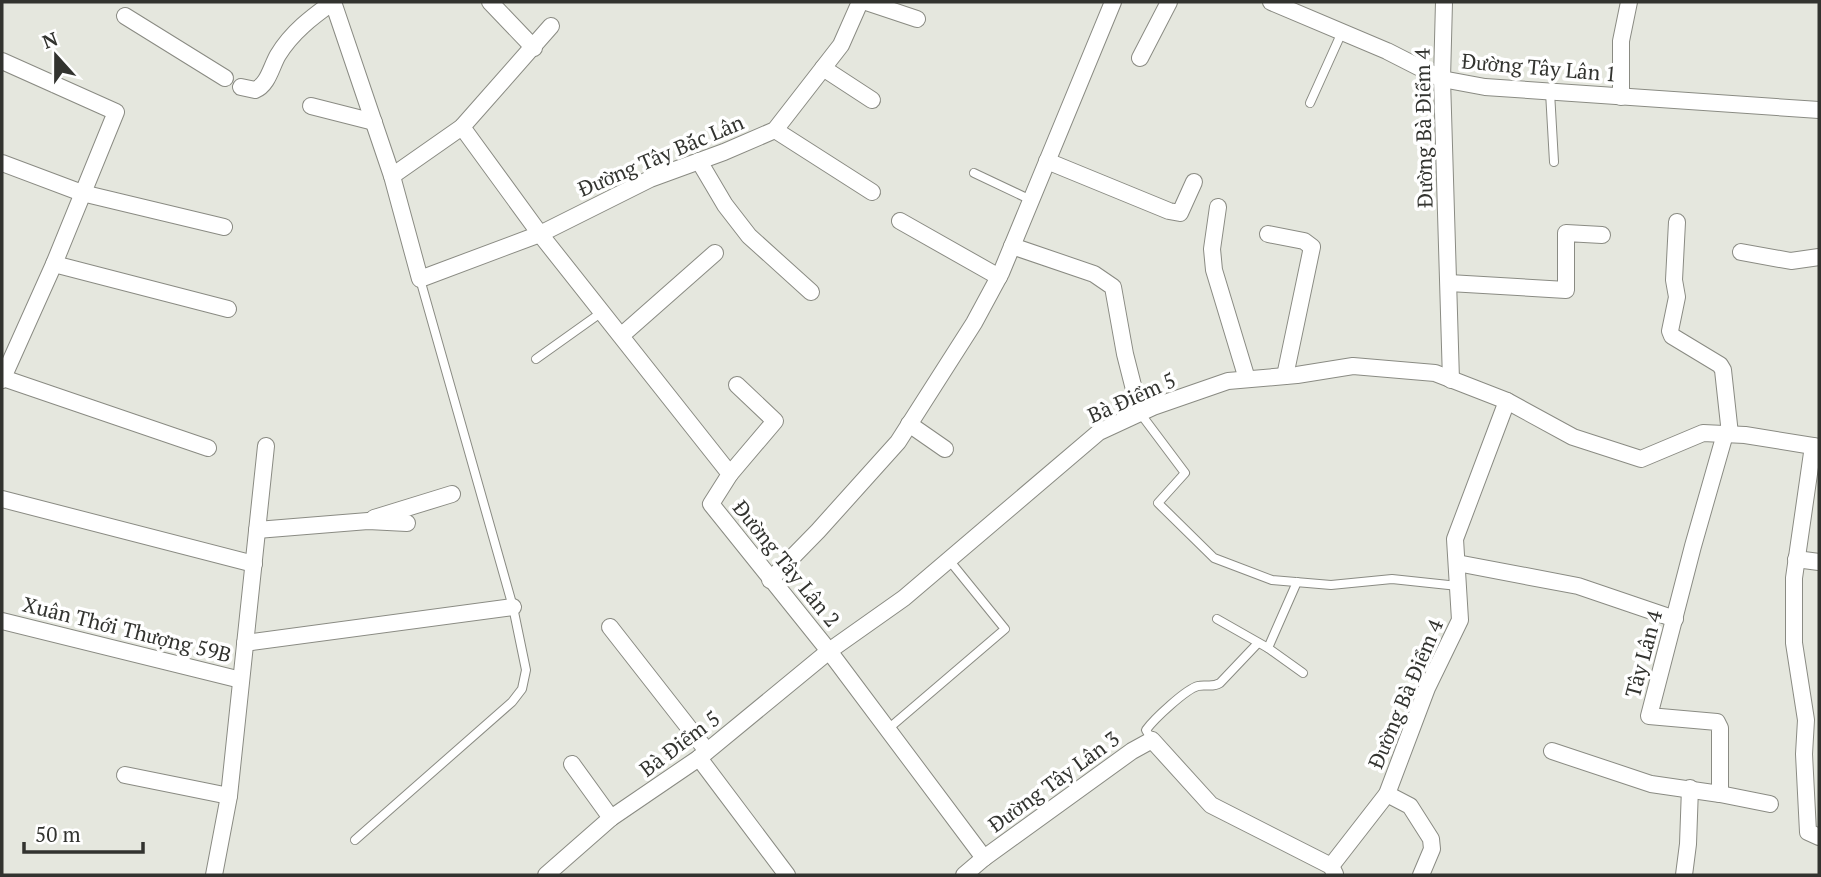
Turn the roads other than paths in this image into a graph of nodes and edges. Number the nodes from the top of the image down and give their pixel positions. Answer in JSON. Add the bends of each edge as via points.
{"nodes":[{"id":1,"x":333,"y":2,"type":"edge"},
{"id":2,"x":490,"y":2,"type":"edge"},
{"id":3,"x":860,"y":2,"type":"edge"},
{"id":4,"x":866,"y":2,"type":"edge"},
{"id":5,"x":1112,"y":2,"type":"edge"},
{"id":6,"x":1169,"y":2,"type":"edge"},
{"id":7,"x":1444,"y":2,"type":"edge"},
{"id":8,"x":1629,"y":2,"type":"edge"},
{"id":9,"x":1276,"y":3,"type":"edge"},
{"id":10,"x":125,"y":16,"type":"dead end"},
{"id":11,"x":917,"y":19,"type":"dead end"},
{"id":12,"x":551,"y":26,"type":"dead end"},
{"id":13,"x":1342,"y":32,"type":"junction"},
{"id":14,"x":534,"y":48,"type":"junction"},
{"id":15,"x":1140,"y":58,"type":"dead end"},
{"id":16,"x":2,"y":61,"type":"edge"},
{"id":17,"x":823,"y":68,"type":"junction"},
{"id":18,"x":225,"y":79,"type":"dead end"},
{"id":19,"x":1442,"y":79,"type":"junction"},
{"id":20,"x":240,"y":87,"type":"dead end"},
{"id":21,"x":1550,"y":92,"type":"junction"},
{"id":22,"x":1621,"y":97,"type":"junction"},
{"id":23,"x":872,"y":100,"type":"dead end"},
{"id":24,"x":1310,"y":103,"type":"dead end"},
{"id":25,"x":311,"y":106,"type":"dead end"},
{"id":26,"x":1819,"y":110,"type":"edge"},
{"id":27,"x":374,"y":122,"type":"junction"},
{"id":28,"x":462,"y":127,"type":"junction"},
{"id":29,"x":775,"y":130,"type":"junction"},
{"id":30,"x":699,"y":161,"type":"junction"},
{"id":31,"x":1047,"y":162,"type":"junction"},
{"id":32,"x":1553,"y":162,"type":"dead end"},
{"id":33,"x":2,"y":163,"type":"edge"},
{"id":34,"x":974,"y":173,"type":"dead end"},
{"id":35,"x":392,"y":176,"type":"junction"},
{"id":36,"x":1194,"y":182,"type":"dead end"},
{"id":37,"x":872,"y":192,"type":"dead end"},
{"id":38,"x":82,"y":193,"type":"junction"},
{"id":39,"x":1031,"y":200,"type":"junction"},
{"id":40,"x":1218,"y":207,"type":"dead end"},
{"id":41,"x":900,"y":221,"type":"dead end"},
{"id":42,"x":1677,"y":222,"type":"dead end"},
{"id":43,"x":224,"y":227,"type":"dead end"},
{"id":44,"x":540,"y":234,"type":"junction"},
{"id":45,"x":1268,"y":234,"type":"dead end"},
{"id":46,"x":1602,"y":235,"type":"dead end"},
{"id":47,"x":1012,"y":246,"type":"junction"},
{"id":48,"x":715,"y":253,"type":"dead end"},
{"id":49,"x":1741,"y":253,"type":"dead end"},
{"id":50,"x":1819,"y":257,"type":"edge"},
{"id":51,"x":54,"y":264,"type":"junction"},
{"id":52,"x":999,"y":277,"type":"junction"},
{"id":53,"x":420,"y":279,"type":"junction"},
{"id":54,"x":1450,"y":283,"type":"junction"},
{"id":55,"x":811,"y":292,"type":"dead end"},
{"id":56,"x":228,"y":309,"type":"dead end"},
{"id":57,"x":602,"y":311,"type":"junction"},
{"id":58,"x":622,"y":335,"type":"junction"},
{"id":59,"x":536,"y":359,"type":"dead end"},
{"id":60,"x":1285,"y":376,"type":"junction"},
{"id":61,"x":2,"y":379,"type":"edge"},
{"id":62,"x":1247,"y":379,"type":"junction"},
{"id":63,"x":1451,"y":380,"type":"junction"},
{"id":64,"x":737,"y":385,"type":"dead end"},
{"id":65,"x":1507,"y":401,"type":"junction"},
{"id":66,"x":1140,"y":413,"type":"junction"},
{"id":67,"x":909,"y":424,"type":"junction"},
{"id":68,"x":1728,"y":434,"type":"junction"},
{"id":69,"x":266,"y":446,"type":"dead end"},
{"id":70,"x":1816,"y":447,"type":"edge"},
{"id":71,"x":208,"y":448,"type":"dead end"},
{"id":72,"x":945,"y":449,"type":"dead end"},
{"id":73,"x":730,"y":474,"type":"junction"},
{"id":74,"x":452,"y":494,"type":"dead end"},
{"id":75,"x":2,"y":499,"type":"edge"},
{"id":76,"x":368,"y":521,"type":"junction"},
{"id":77,"x":407,"y":523,"type":"dead end"},
{"id":78,"x":257,"y":530,"type":"junction"},
{"id":79,"x":1796,"y":559,"type":"junction"},
{"id":80,"x":949,"y":560,"type":"junction"},
{"id":81,"x":1819,"y":562,"type":"edge"},
{"id":82,"x":1457,"y":563,"type":"junction"},
{"id":83,"x":254,"y":564,"type":"junction"},
{"id":84,"x":770,"y":580,"type":"junction"},
{"id":85,"x":1297,"y":582,"type":"junction"},
{"id":86,"x":1458,"y":586,"type":"junction"},
{"id":87,"x":513,"y":607,"type":"junction"},
{"id":88,"x":1217,"y":619,"type":"dead end"},
{"id":89,"x":1675,"y":619,"type":"junction"},
{"id":90,"x":2,"y":621,"type":"edge"},
{"id":91,"x":610,"y":627,"type":"dead end"},
{"id":92,"x":245,"y":643,"type":"junction"},
{"id":93,"x":1258,"y":643,"type":"junction"},
{"id":94,"x":1268,"y":648,"type":"junction"},
{"id":95,"x":829,"y":651,"type":"junction"},
{"id":96,"x":1303,"y":673,"type":"dead end"},
{"id":97,"x":241,"y":680,"type":"junction"},
{"id":98,"x":888,"y":729,"type":"junction"},
{"id":99,"x":1152,"y":740,"type":"junction"},
{"id":100,"x":1552,"y":751,"type":"dead end"},
{"id":101,"x":703,"y":755,"type":"junction"},
{"id":102,"x":572,"y":764,"type":"dead end"},
{"id":103,"x":125,"y":775,"type":"dead end"},
{"id":104,"x":1690,"y":788,"type":"junction"},
{"id":105,"x":1720,"y":793,"type":"junction"},
{"id":106,"x":1387,"y":794,"type":"junction"},
{"id":107,"x":229,"y":796,"type":"junction"},
{"id":108,"x":1770,"y":804,"type":"dead end"},
{"id":109,"x":611,"y":818,"type":"junction"},
{"id":110,"x":1819,"y":838,"type":"edge"},
{"id":111,"x":355,"y":840,"type":"dead end"},
{"id":112,"x":984,"y":858,"type":"junction"},
{"id":113,"x":1333,"y":871,"type":"edge"},
{"id":114,"x":214,"y":875,"type":"edge"},
{"id":115,"x":546,"y":875,"type":"edge"},
{"id":116,"x":787,"y":875,"type":"edge"},
{"id":117,"x":964,"y":875,"type":"edge"},
{"id":118,"x":1421,"y":875,"type":"edge"},
{"id":119,"x":1684,"y":875,"type":"edge"}],
"edges":[{"from":1,"to":20,"type":"street","via":[[288,40],[263,86],[255,90]]},
{"from":1,"to":27,"type":"street"},
{"from":2,"to":14,"type":"street"},
{"from":3,"to":17,"type":"street","name":"Đường Tây Bắc Lân","via":[[841,45]]},
{"from":4,"to":11,"type":"street"},
{"from":5,"to":31,"type":"street"},
{"from":6,"to":15,"type":"street"},
{"from":7,"to":19,"type":"street","name":"Đường Bà Điểm 4"},
{"from":8,"to":22,"type":"street","via":[[1621,41]]},
{"from":9,"to":13,"type":"street","name":"Đường Tây Lân 1"},
{"from":10,"to":18,"type":"street"},
{"from":12,"to":14,"type":"street"},
{"from":13,"to":19,"type":"street","name":"Đường Tây Lân 1"},
{"from":13,"to":24,"type":"lane"},
{"from":14,"to":28,"type":"street"},
{"from":16,"to":38,"type":"street","via":[[117,112]]},
{"from":17,"to":23,"type":"street"},
{"from":17,"to":29,"type":"street","name":"Đường Tây Bắc Lân"},
{"from":19,"to":21,"type":"street","name":"Đường Tây Lân 1","via":[[1485,88]]},
{"from":19,"to":54,"type":"street","name":"Đường Bà Điểm 4"},
{"from":21,"to":22,"type":"street","name":"Đường Tây Lân 1"},
{"from":21,"to":32,"type":"lane"},
{"from":22,"to":26,"type":"street","name":"Đường Tây Lân 1"},
{"from":25,"to":27,"type":"street"},
{"from":27,"to":35,"type":"street"},
{"from":28,"to":35,"type":"street"},
{"from":28,"to":44,"type":"street","name":"Đường Tây Lân 2"},
{"from":29,"to":30,"type":"street","name":"Đường Tây Bắc Lân"},
{"from":29,"to":37,"type":"street"},
{"from":30,"to":44,"type":"street","name":"Đường Tây Bắc Lân","via":[[650,179]]},
{"from":30,"to":55,"type":"street","via":[[749,236]]},
{"from":31,"to":36,"type":"street","via":[[1180,213]]},
{"from":31,"to":39,"type":"street"},
{"from":33,"to":38,"type":"street"},
{"from":34,"to":39,"type":"lane"},
{"from":35,"to":53,"type":"street"},
{"from":38,"to":43,"type":"street"},
{"from":38,"to":51,"type":"street"},
{"from":39,"to":47,"type":"street"},
{"from":40,"to":62,"type":"street","via":[[1214,270]]},
{"from":41,"to":52,"type":"street"},
{"from":42,"to":68,"type":"street","via":[[1677,297],[1670,331],[1723,370]]},
{"from":44,"to":53,"type":"street","name":"Đường Tây Bắc Lân"},
{"from":44,"to":57,"type":"street","name":"Đường Tây Lân 2"},
{"from":45,"to":60,"type":"street","via":[[1312,247]]},
{"from":46,"to":54,"type":"street","via":[[1566,233],[1566,290]]},
{"from":47,"to":52,"type":"street"},
{"from":47,"to":66,"type":"street","via":[[1094,274],[1112,287]]},
{"from":48,"to":58,"type":"street"},
{"from":49,"to":50,"type":"street","via":[[1791,261]]},
{"from":51,"to":56,"type":"street"},
{"from":51,"to":61,"type":"street"},
{"from":52,"to":67,"type":"street"},
{"from":53,"to":87,"type":"lane"},
{"from":54,"to":63,"type":"street","name":"Đường Bà Điểm 4"},
{"from":57,"to":58,"type":"street","name":"Đường Tây Lân 2"},
{"from":57,"to":59,"type":"lane"},
{"from":58,"to":73,"type":"street","name":"Đường Tây Lân 2"},
{"from":60,"to":62,"type":"street","name":"Bà Điểm 5"},
{"from":60,"to":63,"type":"street","name":"Bà Điểm 5","via":[[1353,366],[1435,373]]},
{"from":61,"to":71,"type":"street"},
{"from":62,"to":66,"type":"street","name":"Bà Điểm 5","via":[[1228,381]]},
{"from":63,"to":65,"type":"street","name":"Bà Điểm 5"},
{"from":64,"to":73,"type":"street","via":[[775,421]]},
{"from":65,"to":68,"type":"street","name":"Bà Điểm 5","via":[[1573,437],[1641,459],[1703,433]]},
{"from":65,"to":82,"type":"street","name":"Đường Bà Điểm 4","via":[[1455,539]]},
{"from":66,"to":80,"type":"street","name":"Bà Điểm 5","via":[[1098,432]]},
{"from":66,"to":85,"type":"lane","via":[[1185,473],[1158,503],[1214,558],[1272,580]]},
{"from":67,"to":72,"type":"street"},
{"from":67,"to":84,"type":"street"},
{"from":68,"to":70,"type":"street","name":"Bà Điểm 5"},
{"from":68,"to":89,"type":"street","name":"Tây Lân 4"},
{"from":69,"to":78,"type":"street"},
{"from":70,"to":79,"type":"street"},
{"from":73,"to":84,"type":"street","name":"Đường Tây Lân 2","via":[[711,504]]},
{"from":74,"to":76,"type":"street"},
{"from":75,"to":83,"type":"street"},
{"from":76,"to":77,"type":"street"},
{"from":76,"to":78,"type":"street"},
{"from":78,"to":83,"type":"street"},
{"from":79,"to":81,"type":"street"},
{"from":79,"to":110,"type":"street","via":[[1794,643],[1806,720],[1808,832]]},
{"from":80,"to":95,"type":"street","name":"Bà Điểm 5"},
{"from":80,"to":98,"type":"lane","via":[[1005,629]]},
{"from":82,"to":86,"type":"street","name":"Đường Bà Điểm 4"},
{"from":82,"to":89,"type":"street","via":[[1578,586]]},
{"from":83,"to":92,"type":"street"},
{"from":84,"to":95,"type":"street","name":"Đường Tây Lân 2"},
{"from":85,"to":86,"type":"lane","via":[[1331,585],[1392,579]]},
{"from":85,"to":94,"type":"lane"},
{"from":86,"to":106,"type":"street","name":"Đường Bà Điểm 4","via":[[1460,620],[1427,688]]},
{"from":87,"to":92,"type":"street"},
{"from":87,"to":111,"type":"lane","via":[[526,670],[522,689],[500,714]]},
{"from":88,"to":93,"type":"lane"},
{"from":89,"to":105,"type":"street","name":"Tây Lân 4","via":[[1649,716],[1717,722]]},
{"from":90,"to":97,"type":"street","name":"Xuân Thới Thượng 59B"},
{"from":91,"to":101,"type":"street"},
{"from":92,"to":97,"type":"street"},
{"from":93,"to":94,"type":"lane"},
{"from":93,"to":99,"type":"lane","via":[[1216,686],[1195,687],[1152,722],[1146,730]]},
{"from":94,"to":96,"type":"lane"},
{"from":95,"to":98,"type":"street","name":"Đường Tây Lân 2"},
{"from":95,"to":101,"type":"street","name":"Bà Điểm 5"},
{"from":97,"to":107,"type":"street"},
{"from":98,"to":112,"type":"street","name":"Đường Tây Lân 2"},
{"from":99,"to":112,"type":"street","name":"Đường Tây Lân 3"},
{"from":99,"to":113,"type":"street","name":"Đường Tây Lân 3","via":[[1211,805]]},
{"from":100,"to":104,"type":"street","via":[[1651,784]]},
{"from":101,"to":109,"type":"street","name":"Bà Điểm 5"},
{"from":101,"to":116,"type":"street"},
{"from":102,"to":109,"type":"street"},
{"from":103,"to":107,"type":"street"},
{"from":104,"to":105,"type":"street"},
{"from":104,"to":119,"type":"street"},
{"from":105,"to":108,"type":"street"},
{"from":106,"to":113,"type":"street","name":"Đường Bà Điểm 4"},
{"from":106,"to":118,"type":"street","via":[[1410,806],[1431,839],[1432,849]]},
{"from":107,"to":114,"type":"street"},
{"from":109,"to":115,"type":"street","name":"Bà Điểm 5"},
{"from":112,"to":117,"type":"street","name":"Đường Tây Lân 3"}]}
